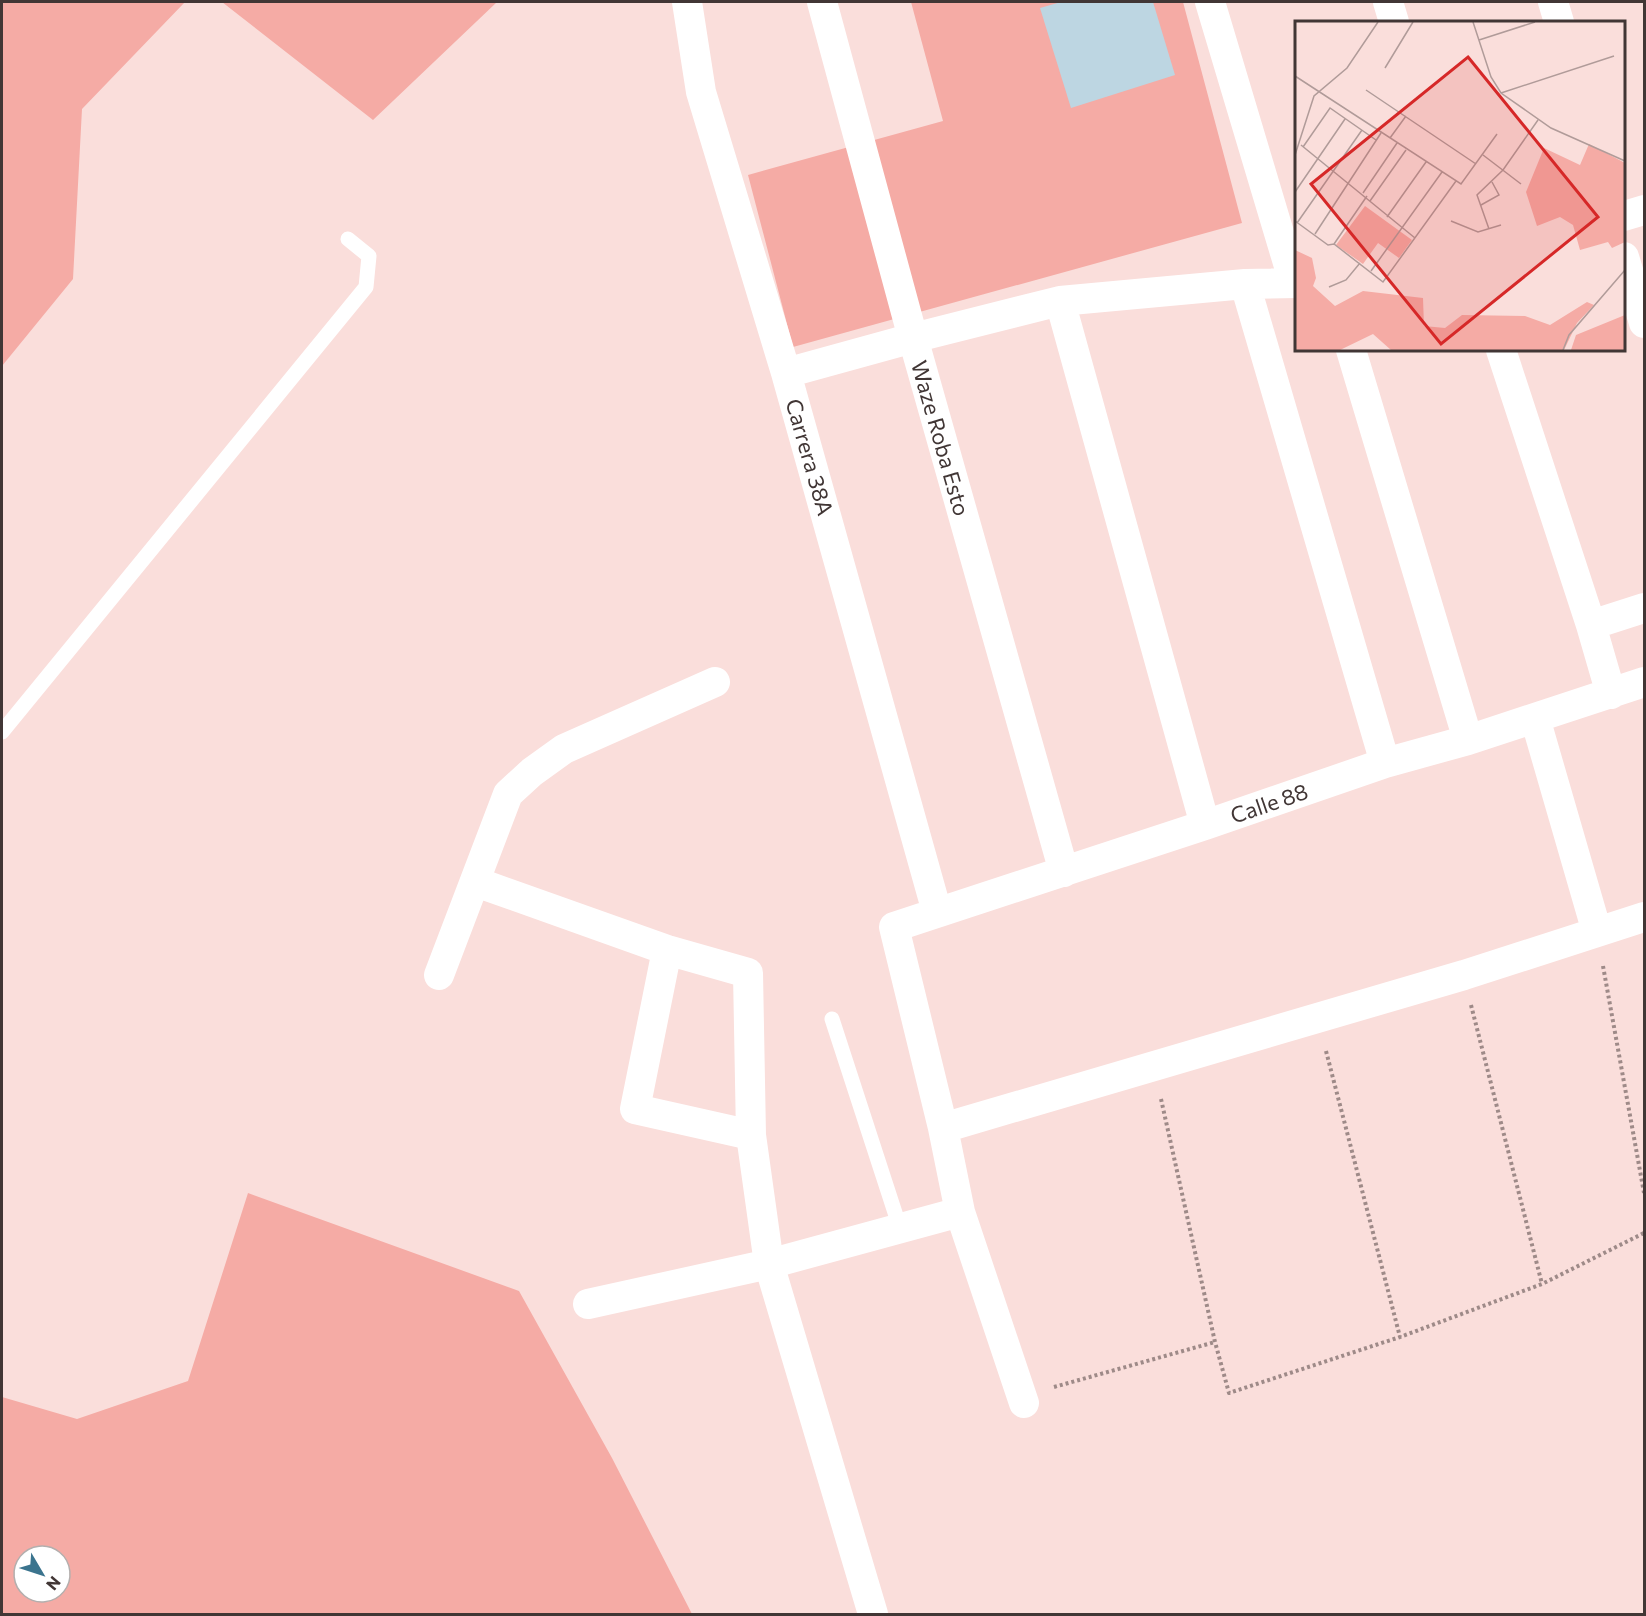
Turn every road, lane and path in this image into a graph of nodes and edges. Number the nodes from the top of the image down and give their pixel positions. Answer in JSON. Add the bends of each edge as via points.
{"nodes":[{"id":1,"x":687,"y":2,"type":"edge"},
{"id":2,"x":822,"y":2,"type":"edge"},
{"id":3,"x":1210,"y":2,"type":"edge"},
{"id":4,"x":1388,"y":2,"type":"edge"},
{"id":5,"x":1553,"y":2,"type":"edge"},
{"id":6,"x":1395,"y":21,"type":"edge"},
{"id":7,"x":1559,"y":21,"type":"edge"},
{"id":8,"x":1644,"y":210,"type":"edge"},
{"id":9,"x":1625,"y":215,"type":"edge"},
{"id":10,"x":348,"y":239,"type":"dead end"},
{"id":11,"x":1625,"y":263,"type":"edge"},
{"id":12,"x":1295,"y":283,"type":"edge"},
{"id":13,"x":1245,"y":284,"type":"junction"},
{"id":14,"x":1060,"y":301,"type":"junction"},
{"id":15,"x":1644,"y":323,"type":"edge"},
{"id":16,"x":913,"y":338,"type":"junction"},
{"id":17,"x":1351,"y":351,"type":"edge"},
{"id":18,"x":1501,"y":351,"type":"edge"},
{"id":19,"x":786,"y":373,"type":"junction"},
{"id":20,"x":1644,"y":608,"type":"edge"},
{"id":21,"x":1591,"y":625,"type":"junction"},
{"id":22,"x":715,"y":682,"type":"dead end"},
{"id":23,"x":1644,"y":682,"type":"edge"},
{"id":24,"x":1611,"y":694,"type":"junction"},
{"id":25,"x":1535,"y":718,"type":"junction"},
{"id":26,"x":2,"y":732,"type":"edge"},
{"id":27,"x":1468,"y":740,"type":"junction"},
{"id":28,"x":1385,"y":763,"type":"junction"},
{"id":29,"x":1205,"y":825,"type":"junction"},
{"id":30,"x":1064,"y":873,"type":"junction"},
{"id":31,"x":476,"y":882,"type":"junction"},
{"id":32,"x":937,"y":912,"type":"junction"},
{"id":33,"x":1644,"y":917,"type":"edge"},
{"id":34,"x":1598,"y":932,"type":"junction"},
{"id":35,"x":667,"y":950,"type":"junction"},
{"id":36,"x":439,"y":975,"type":"dead end"},
{"id":37,"x":1464,"y":975,"type":"junction"},
{"id":38,"x":1318,"y":1018,"type":"junction"},
{"id":39,"x":831,"y":1020,"type":"dead end"},
{"id":40,"x":1154,"y":1066,"type":"junction"},
{"id":41,"x":943,"y":1128,"type":"junction"},
{"id":42,"x":751,"y":1135,"type":"junction"},
{"id":43,"x":1644,"y":1193,"type":"edge"},
{"id":44,"x":960,"y":1212,"type":"junction"},
{"id":45,"x":900,"y":1228,"type":"junction"},
{"id":46,"x":1644,"y":1233,"type":"edge"},
{"id":47,"x":769,"y":1264,"type":"junction"},
{"id":48,"x":1542,"y":1284,"type":"junction"},
{"id":49,"x":588,"y":1304,"type":"dead end"},
{"id":50,"x":1400,"y":1337,"type":"junction"},
{"id":51,"x":1215,"y":1342,"type":"junction"},
{"id":52,"x":1023,"y":1400,"type":"joint"},
{"id":53,"x":873,"y":1614,"type":"edge"}],
"edges":[{"from":1,"to":19,"type":"street","name":"Carrera 38A","via":[[701,92]]},
{"from":2,"to":16,"type":"street","name":"Waze Roba Esto"},
{"from":3,"to":12,"type":"street"},
{"from":4,"to":6,"type":"street"},
{"from":5,"to":7,"type":"street"},
{"from":8,"to":9,"type":"street"},
{"from":10,"to":26,"type":"lane","via":[[369,256],[366,287]]},
{"from":11,"to":15,"type":"street"},
{"from":12,"to":13,"type":"street"},
{"from":13,"to":14,"type":"street"},
{"from":13,"to":28,"type":"street"},
{"from":14,"to":16,"type":"street"},
{"from":14,"to":29,"type":"street"},
{"from":16,"to":19,"type":"street"},
{"from":16,"to":30,"type":"street","name":"Waze Roba Esto"},
{"from":17,"to":27,"type":"street"},
{"from":18,"to":21,"type":"street"},
{"from":19,"to":32,"type":"street","name":"Carrera 38A"},
{"from":20,"to":21,"type":"street"},
{"from":21,"to":24,"type":"street"},
{"from":22,"to":31,"type":"street","via":[[564,749],[532,772],[508,794]]},
{"from":23,"to":24,"type":"street","name":"Calle 88"},
{"from":24,"to":25,"type":"street","name":"Calle 88"},
{"from":25,"to":27,"type":"street","name":"Calle 88"},
{"from":25,"to":34,"type":"street"},
{"from":27,"to":28,"type":"street","name":"Calle 88"},
{"from":28,"to":29,"type":"street","name":"Calle 88"},
{"from":29,"to":30,"type":"street","name":"Calle 88"},
{"from":30,"to":32,"type":"street","name":"Calle 88"},
{"from":31,"to":35,"type":"street"},
{"from":31,"to":36,"type":"street"},
{"from":32,"to":41,"type":"street","name":"Calle 88","via":[[894,927]]},
{"from":33,"to":34,"type":"street"},
{"from":34,"to":37,"type":"street"},
{"from":34,"to":43,"type":"path"},
{"from":35,"to":42,"type":"street","via":[[748,973]]},
{"from":35,"to":42,"type":"street","via":[[635,1110]]},
{"from":37,"to":38,"type":"street"},
{"from":37,"to":48,"type":"path"},
{"from":38,"to":40,"type":"street"},
{"from":38,"to":50,"type":"path"},
{"from":39,"to":45,"type":"lane"},
{"from":40,"to":41,"type":"street"},
{"from":40,"to":51,"type":"path"},
{"from":41,"to":44,"type":"street"},
{"from":42,"to":47,"type":"street"},
{"from":44,"to":45,"type":"street"},
{"from":44,"to":52,"type":"street"},
{"from":45,"to":47,"type":"street"},
{"from":46,"to":48,"type":"path"},
{"from":47,"to":49,"type":"street"},
{"from":47,"to":53,"type":"street"},
{"from":48,"to":50,"type":"path"},
{"from":50,"to":51,"type":"path","via":[[1229,1393]]},
{"from":51,"to":52,"type":"path"}]}
